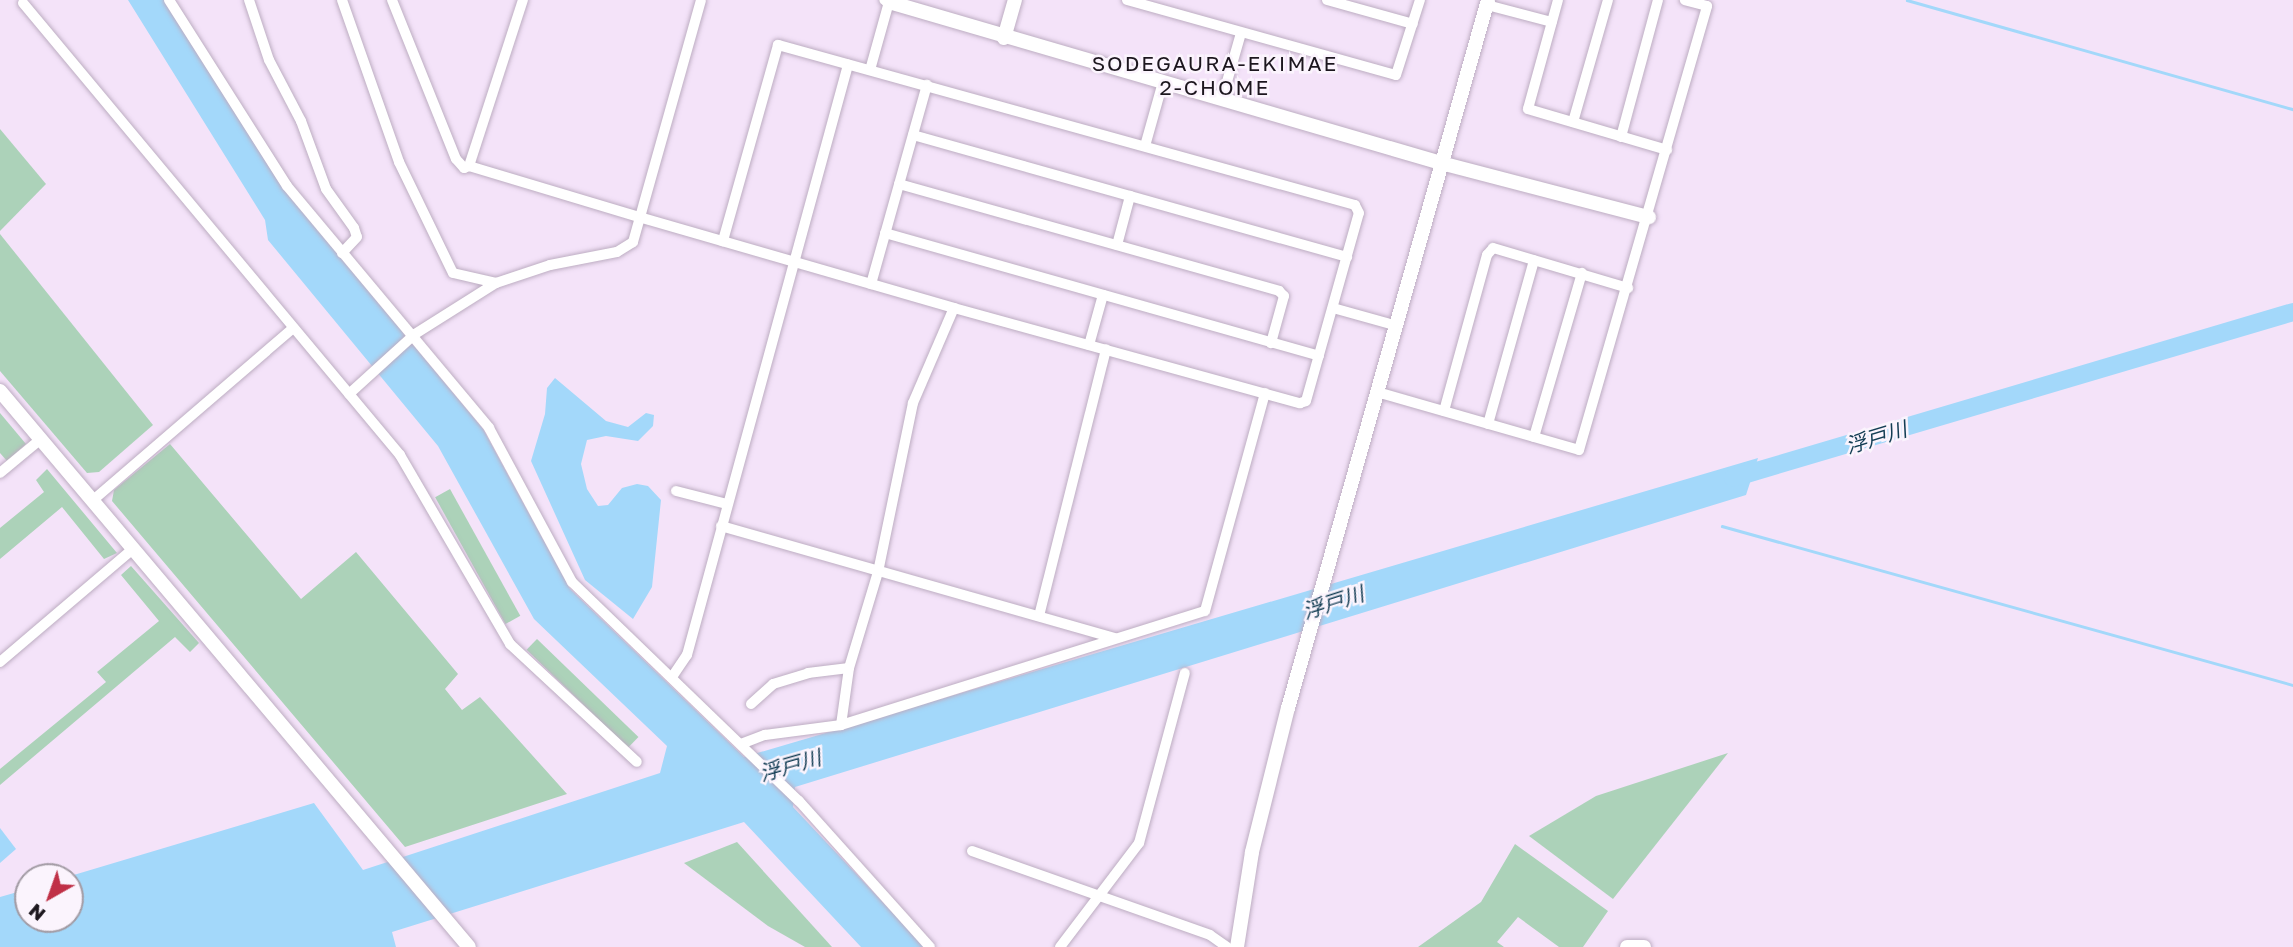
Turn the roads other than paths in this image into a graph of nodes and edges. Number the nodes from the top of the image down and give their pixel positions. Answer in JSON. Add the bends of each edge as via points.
{"nodes":[{"id":1,"x":169,"y":0,"type":"edge"},
{"id":2,"x":249,"y":0,"type":"edge"},
{"id":3,"x":342,"y":0,"type":"edge"},
{"id":4,"x":391,"y":0,"type":"edge"},
{"id":5,"x":523,"y":0,"type":"edge"},
{"id":6,"x":701,"y":0,"type":"edge"},
{"id":7,"x":1015,"y":0,"type":"edge"},
{"id":8,"x":1127,"y":0,"type":"edge"},
{"id":9,"x":1327,"y":0,"type":"edge"},
{"id":10,"x":1420,"y":0,"type":"edge"},
{"id":11,"x":1558,"y":0,"type":"edge"},
{"id":12,"x":1608,"y":0,"type":"edge"},
{"id":13,"x":1658,"y":0,"type":"edge"},
{"id":14,"x":1685,"y":0,"type":"edge"},
{"id":15,"x":887,"y":1,"type":"edge"},
{"id":16,"x":1487,"y":2,"type":"edge"},
{"id":17,"x":23,"y":3,"type":"dead end"},
{"id":18,"x":1552,"y":22,"type":"junction"},
{"id":19,"x":1413,"y":24,"type":"junction"},
{"id":20,"x":1241,"y":33,"type":"junction"},
{"id":21,"x":1004,"y":38,"type":"junction"},
{"id":22,"x":848,"y":65,"type":"junction"},
{"id":23,"x":870,"y":70,"type":"junction"},
{"id":24,"x":1163,"y":82,"type":"junction"},
{"id":25,"x":928,"y":85,"type":"junction"},
{"id":26,"x":1222,"y":99,"type":"junction"},
{"id":27,"x":1573,"y":122,"type":"junction"},
{"id":28,"x":913,"y":135,"type":"junction"},
{"id":29,"x":1621,"y":136,"type":"junction"},
{"id":30,"x":1145,"y":146,"type":"junction"},
{"id":31,"x":1667,"y":150,"type":"junction"},
{"id":32,"x":1441,"y":163,"type":"junction"},
{"id":33,"x":470,"y":166,"type":"junction"},
{"id":34,"x":899,"y":184,"type":"junction"},
{"id":35,"x":1130,"y":196,"type":"junction"},
{"id":36,"x":1649,"y":217,"type":"junction"},
{"id":37,"x":639,"y":218,"type":"junction"},
{"id":38,"x":885,"y":233,"type":"junction"},
{"id":39,"x":723,"y":241,"type":"junction"},
{"id":40,"x":1117,"y":245,"type":"junction"},
{"id":41,"x":342,"y":253,"type":"junction"},
{"id":42,"x":1348,"y":257,"type":"junction"},
{"id":43,"x":1534,"y":260,"type":"junction"},
{"id":44,"x":793,"y":261,"type":"junction"},
{"id":45,"x":1582,"y":273,"type":"junction"},
{"id":46,"x":496,"y":284,"type":"junction"},
{"id":47,"x":871,"y":284,"type":"junction"},
{"id":48,"x":1628,"y":288,"type":"junction"},
{"id":49,"x":1103,"y":295,"type":"junction"},
{"id":50,"x":954,"y":308,"type":"junction"},
{"id":51,"x":1334,"y":308,"type":"junction"},
{"id":52,"x":1394,"y":326,"type":"junction"},
{"id":53,"x":293,"y":328,"type":"junction"},
{"id":54,"x":415,"y":334,"type":"junction"},
{"id":55,"x":1271,"y":343,"type":"junction"},
{"id":56,"x":1089,"y":345,"type":"junction"},
{"id":57,"x":1106,"y":349,"type":"junction"},
{"id":58,"x":1319,"y":356,"type":"junction"},
{"id":59,"x":0,"y":391,"type":"edge"},
{"id":60,"x":1377,"y":392,"type":"junction"},
{"id":61,"x":1265,"y":393,"type":"junction"},
{"id":62,"x":349,"y":394,"type":"junction"},
{"id":63,"x":1444,"y":411,"type":"junction"},
{"id":64,"x":1488,"y":424,"type":"junction"},
{"id":65,"x":1534,"y":437,"type":"junction"},
{"id":66,"x":41,"y":439,"type":"junction"},
{"id":67,"x":0,"y":472,"type":"edge"},
{"id":68,"x":676,"y":491,"type":"dead end"},
{"id":69,"x":92,"y":500,"type":"junction"},
{"id":70,"x":727,"y":504,"type":"junction"},
{"id":71,"x":721,"y":526,"type":"junction"},
{"id":72,"x":133,"y":550,"type":"junction"},
{"id":73,"x":878,"y":572,"type":"junction"},
{"id":74,"x":1039,"y":616,"type":"junction"},
{"id":75,"x":1115,"y":638,"type":"junction"},
{"id":76,"x":0,"y":662,"type":"edge"},
{"id":77,"x":849,"y":668,"type":"junction"},
{"id":78,"x":1185,"y":673,"type":"dead end"},
{"id":79,"x":672,"y":677,"type":"junction"},
{"id":80,"x":751,"y":704,"type":"dead end"},
{"id":81,"x":841,"y":725,"type":"junction"},
{"id":82,"x":741,"y":744,"type":"junction"},
{"id":83,"x":637,"y":762,"type":"dead end"},
{"id":84,"x":972,"y":851,"type":"dead end"},
{"id":85,"x":1097,"y":895,"type":"junction"},
{"id":86,"x":469,"y":947,"type":"edge"},
{"id":87,"x":930,"y":947,"type":"edge"},
{"id":88,"x":1060,"y":947,"type":"edge"},
{"id":89,"x":1227,"y":947,"type":"edge"},
{"id":90,"x":1237,"y":947,"type":"edge"},
{"id":91,"x":1627,"y":947,"type":"edge"},
{"id":92,"x":1644,"y":947,"type":"edge"}],
"edges":[{"from":1,"to":41,"type":"street","via":[[287,186]]},
{"from":2,"to":41,"type":"street","via":[[269,60],[305,132],[326,189],[354,228],[357,237]]},
{"from":3,"to":46,"type":"street","via":[[399,162],[453,273]]},
{"from":4,"to":33,"type":"street","via":[[456,159],[464,168]]},
{"from":5,"to":33,"type":"street"},
{"from":6,"to":37,"type":"street"},
{"from":7,"to":21,"type":"street"},
{"from":8,"to":20,"type":"street"},
{"from":9,"to":19,"type":"street"},
{"from":10,"to":19,"type":"street"},
{"from":11,"to":18,"type":"street"},
{"from":12,"to":27,"type":"street"},
{"from":13,"to":29,"type":"street"},
{"from":14,"to":31,"type":"street","via":[[1707,6]]},
{"from":15,"to":21,"type":"street"},
{"from":15,"to":23,"type":"street"},
{"from":16,"to":18,"type":"street"},
{"from":16,"to":32,"type":"street"},
{"from":17,"to":53,"type":"street"},
{"from":18,"to":27,"type":"street","via":[[1528,109]]},
{"from":19,"to":20,"type":"street","via":[[1395,75]]},
{"from":20,"to":26,"type":"street"},
{"from":21,"to":24,"type":"street"},
{"from":22,"to":23,"type":"street"},
{"from":22,"to":39,"type":"street","via":[[778,45]]},
{"from":22,"to":44,"type":"street"},
{"from":23,"to":25,"type":"street"},
{"from":24,"to":26,"type":"street"},
{"from":24,"to":30,"type":"street"},
{"from":25,"to":28,"type":"street"},
{"from":25,"to":30,"type":"street"},
{"from":26,"to":32,"type":"street"},
{"from":27,"to":29,"type":"street"},
{"from":28,"to":34,"type":"street"},
{"from":28,"to":35,"type":"street"},
{"from":29,"to":31,"type":"street"},
{"from":30,"to":42,"type":"street","via":[[1355,205],[1359,213]]},
{"from":31,"to":36,"type":"street"},
{"from":32,"to":36,"type":"street"},
{"from":32,"to":52,"type":"street"},
{"from":33,"to":37,"type":"street"},
{"from":34,"to":38,"type":"street"},
{"from":34,"to":40,"type":"street"},
{"from":35,"to":40,"type":"street"},
{"from":35,"to":42,"type":"street"},
{"from":36,"to":48,"type":"street"},
{"from":37,"to":39,"type":"street"},
{"from":37,"to":46,"type":"street","via":[[633,242],[617,252],[550,265]]},
{"from":38,"to":47,"type":"street"},
{"from":38,"to":49,"type":"street"},
{"from":39,"to":44,"type":"street"},
{"from":40,"to":55,"type":"street","via":[[1279,291],[1284,296]]},
{"from":41,"to":54,"type":"street"},
{"from":42,"to":51,"type":"street"},
{"from":43,"to":45,"type":"street"},
{"from":43,"to":63,"type":"street","via":[[1493,248],[1487,255]]},
{"from":43,"to":64,"type":"street"},
{"from":44,"to":47,"type":"street"},
{"from":44,"to":70,"type":"street"},
{"from":45,"to":48,"type":"street"},
{"from":45,"to":65,"type":"street"},
{"from":46,"to":54,"type":"street"},
{"from":47,"to":50,"type":"street"},
{"from":48,"to":65,"type":"street","via":[[1583,444],[1579,450]]},
{"from":49,"to":55,"type":"street"},
{"from":49,"to":56,"type":"street"},
{"from":50,"to":56,"type":"street"},
{"from":50,"to":73,"type":"street","via":[[913,403]]},
{"from":51,"to":52,"type":"street"},
{"from":51,"to":58,"type":"street"},
{"from":52,"to":60,"type":"street"},
{"from":53,"to":62,"type":"street"},
{"from":53,"to":69,"type":"street"},
{"from":54,"to":62,"type":"street"},
{"from":54,"to":79,"type":"street","via":[[489,428],[572,582]]},
{"from":55,"to":58,"type":"street"},
{"from":56,"to":57,"type":"street"},
{"from":57,"to":61,"type":"street"},
{"from":57,"to":74,"type":"street"},
{"from":58,"to":61,"type":"street","via":[[1306,401]]},
{"from":59,"to":66,"type":"street"},
{"from":60,"to":63,"type":"street"},
{"from":60,"to":90,"type":"street","via":[[1261,812]]},
{"from":61,"to":75,"type":"street","via":[[1205,611]]},
{"from":62,"to":83,"type":"street","via":[[423,487],[510,644]]},
{"from":63,"to":64,"type":"street"},
{"from":64,"to":65,"type":"street"},
{"from":66,"to":67,"type":"street"},
{"from":66,"to":69,"type":"street"},
{"from":68,"to":70,"type":"street"},
{"from":69,"to":72,"type":"street"},
{"from":70,"to":71,"type":"street"},
{"from":71,"to":73,"type":"street"},
{"from":71,"to":79,"type":"street","via":[[687,655]]},
{"from":72,"to":76,"type":"street"},
{"from":72,"to":86,"type":"street"},
{"from":73,"to":74,"type":"street"},
{"from":73,"to":77,"type":"street"},
{"from":74,"to":75,"type":"street"},
{"from":75,"to":81,"type":"street"},
{"from":77,"to":80,"type":"street","via":[[808,673],[774,684]]},
{"from":77,"to":81,"type":"street"},
{"from":78,"to":85,"type":"street","via":[[1139,843]]},
{"from":79,"to":82,"type":"street"},
{"from":81,"to":82,"type":"street"},
{"from":82,"to":87,"type":"street"},
{"from":84,"to":85,"type":"street"},
{"from":85,"to":88,"type":"street"},
{"from":85,"to":89,"type":"street","via":[[1210,935]]},
{"from":91,"to":92,"type":"street"}]}
